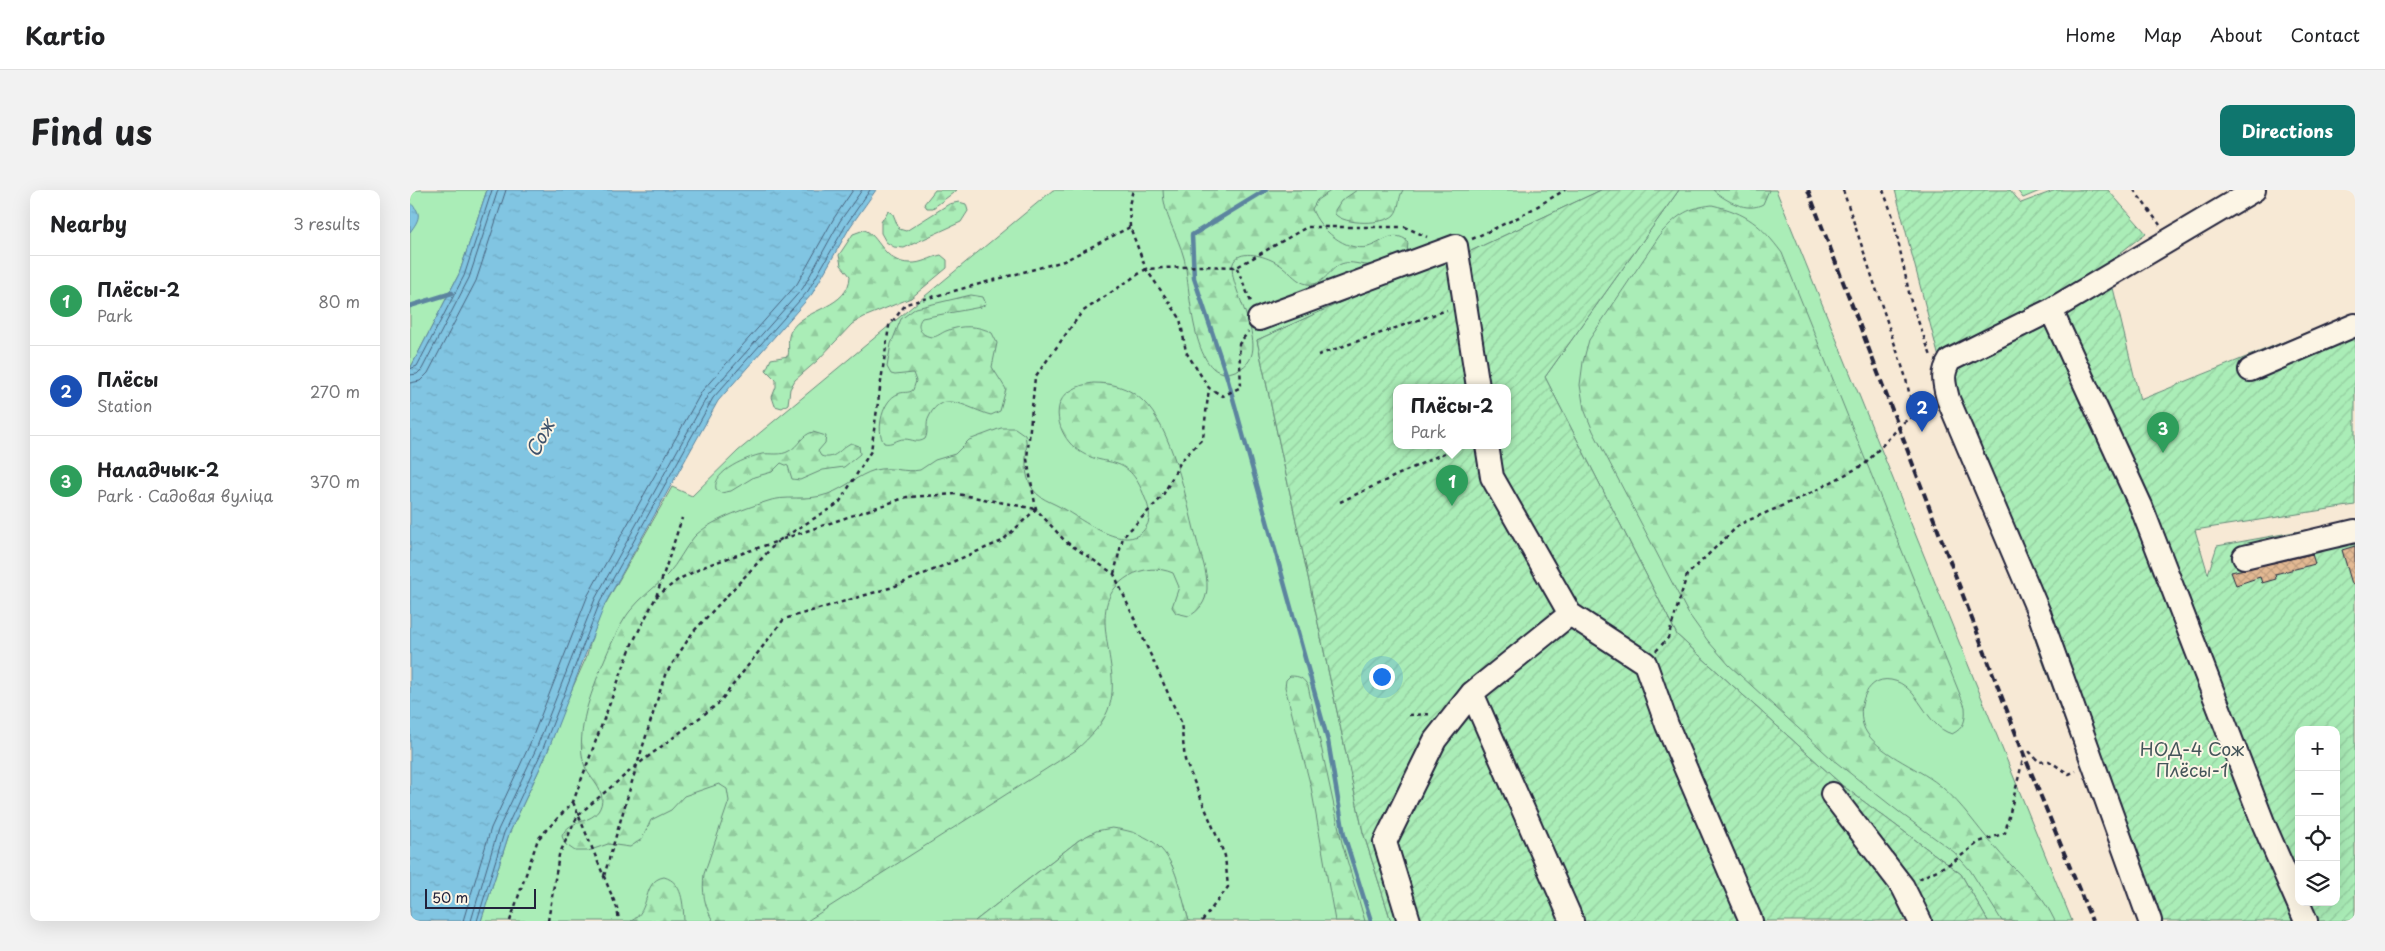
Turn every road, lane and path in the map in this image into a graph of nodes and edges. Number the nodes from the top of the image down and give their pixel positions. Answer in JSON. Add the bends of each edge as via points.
{"nodes":[{"id":1,"x":1133,"y":190,"type":"edge"},
{"id":2,"x":1565,"y":190,"type":"edge"},
{"id":3,"x":1843,"y":190,"type":"edge"},
{"id":4,"x":1883,"y":190,"type":"edge"},
{"id":5,"x":2134,"y":190,"type":"edge"},
{"id":6,"x":2254,"y":190,"type":"edge"},
{"id":7,"x":1130,"y":227,"type":"junction"},
{"id":8,"x":2170,"y":239,"type":"junction"},
{"id":9,"x":1456,"y":246,"type":"junction"},
{"id":10,"x":1237,"y":268,"type":"junction"},
{"id":11,"x":1146,"y":269,"type":"junction"},
{"id":12,"x":1465,"y":304,"type":"junction"},
{"id":13,"x":2052,"y":310,"type":"junction"},
{"id":14,"x":1259,"y":319,"type":"junction"},
{"id":15,"x":2355,"y":325,"type":"edge"},
{"id":16,"x":1318,"y":355,"type":"dead end"},
{"id":17,"x":1944,"y":369,"type":"junction"},
{"id":18,"x":2250,"y":370,"type":"dead end"},
{"id":19,"x":1478,"y":384,"type":"edge"},
{"id":20,"x":1209,"y":388,"type":"junction"},
{"id":21,"x":1948,"y":398,"type":"junction"},
{"id":22,"x":1912,"y":409,"type":"junction"},
{"id":23,"x":1453,"y":449,"type":"edge"},
{"id":24,"x":1488,"y":449,"type":"edge"},
{"id":25,"x":1340,"y":502,"type":"dead end"},
{"id":26,"x":1036,"y":509,"type":"junction"},
{"id":27,"x":682,"y":518,"type":"dead end"},
{"id":28,"x":2355,"y":530,"type":"edge"},
{"id":29,"x":778,"y":541,"type":"junction"},
{"id":30,"x":2244,"y":556,"type":"dead end"},
{"id":31,"x":1114,"y":574,"type":"junction"},
{"id":32,"x":656,"y":597,"type":"junction"},
{"id":33,"x":1570,"y":614,"type":"junction"},
{"id":34,"x":1645,"y":663,"type":"junction"},
{"id":35,"x":1472,"y":693,"type":"junction"},
{"id":36,"x":2094,"y":764,"type":"junction"},
{"id":37,"x":637,"y":765,"type":"junction"},
{"id":38,"x":1832,"y":794,"type":"dead end"},
{"id":39,"x":573,"y":802,"type":"junction"},
{"id":40,"x":578,"y":816,"type":"junction"},
{"id":41,"x":604,"y":876,"type":"junction"},
{"id":42,"x":1902,"y":887,"type":"junction"},
{"id":43,"x":510,"y":921,"type":"edge"},
{"id":44,"x":548,"y":921,"type":"edge"},
{"id":45,"x":619,"y":921,"type":"edge"},
{"id":46,"x":1202,"y":921,"type":"edge"},
{"id":47,"x":1409,"y":921,"type":"edge"},
{"id":48,"x":1572,"y":921,"type":"edge"},
{"id":49,"x":1751,"y":921,"type":"edge"},
{"id":50,"x":1920,"y":921,"type":"edge"},
{"id":51,"x":2150,"y":921,"type":"edge"},
{"id":52,"x":2306,"y":921,"type":"edge"}],
"edges":[{"from":1,"to":7,"type":"path","via":[[1129,205]]},
{"from":2,"to":9,"type":"path","via":[[1519,217]]},
{"from":3,"to":22,"type":"path","via":[[1906,374]]},
{"from":4,"to":17,"type":"path","via":[[1893,217],[1911,302],[1932,359]]},
{"from":5,"to":8,"type":"path"},
{"from":6,"to":8,"type":"street"},
{"from":7,"to":11,"type":"path"},
{"from":7,"to":29,"type":"path","via":[[1064,261],[906,304],[889,326],[871,451],[839,503]]},
{"from":8,"to":13,"type":"street"},
{"from":9,"to":10,"type":"path","via":[[1432,240],[1405,227],[1307,227]]},
{"from":9,"to":12,"type":"street"},
{"from":9,"to":14,"type":"street"},
{"from":10,"to":11,"type":"path"},
{"from":10,"to":14,"type":"path"},
{"from":11,"to":20,"type":"path","via":[[1180,318],[1186,352]]},
{"from":11,"to":26,"type":"path","via":[[1082,312],[1035,377],[1027,459]]},
{"from":12,"to":16,"type":"path"},
{"from":12,"to":19,"type":"street"},
{"from":13,"to":17,"type":"street","via":[[1950,360]]},
{"from":13,"to":52,"type":"street","via":[[2141,506],[2264,825]]},
{"from":14,"to":20,"type":"path","via":[[1240,344],[1241,386],[1223,396]]},
{"from":15,"to":18,"type":"street"},
{"from":17,"to":21,"type":"street"},
{"from":20,"to":31,"type":"path","via":[[1203,438],[1181,461],[1162,497],[1123,537]]},
{"from":21,"to":22,"type":"path"},
{"from":21,"to":36,"type":"street","via":[[2040,613]]},
{"from":22,"to":34,"type":"path","via":[[1910,419],[1865,464],[1807,495],[1740,524],[1687,575],[1668,638]]},
{"from":23,"to":25,"type":"path"},
{"from":24,"to":33,"type":"street","via":[[1492,478]]},
{"from":26,"to":29,"type":"path","via":[[957,494],[907,497]]},
{"from":26,"to":31,"type":"path","via":[[1065,541]]},
{"from":26,"to":37,"type":"path","via":[[1002,541],[893,587],[784,619],[719,703]]},
{"from":27,"to":32,"type":"path"},
{"from":28,"to":30,"type":"street"},
{"from":29,"to":32,"type":"path","via":[[708,565],[679,579]]},
{"from":29,"to":37,"type":"path","via":[[694,632],[665,675]]},
{"from":31,"to":46,"type":"path","via":[[1181,722],[1185,760],[1226,856],[1228,887]]},
{"from":32,"to":39,"type":"path","via":[[632,644]]},
{"from":33,"to":34,"type":"street"},
{"from":33,"to":35,"type":"street"},
{"from":34,"to":49,"type":"street","via":[[1667,725]]},
{"from":35,"to":47,"type":"street","via":[[1435,740],[1385,842]]},
{"from":35,"to":48,"type":"street"},
{"from":36,"to":42,"type":"path","via":[[2069,774],[2049,761],[2039,762],[2030,752],[2024,755],[2005,833],[1979,842],[1953,862]]},
{"from":36,"to":51,"type":"street"},
{"from":37,"to":40,"type":"path"},
{"from":37,"to":41,"type":"path"},
{"from":38,"to":42,"type":"street"},
{"from":39,"to":40,"type":"path"},
{"from":39,"to":43,"type":"path","via":[[538,839]]},
{"from":40,"to":41,"type":"path"},
{"from":40,"to":44,"type":"path","via":[[559,855]]},
{"from":41,"to":45,"type":"path"},
{"from":42,"to":50,"type":"street"}]}
